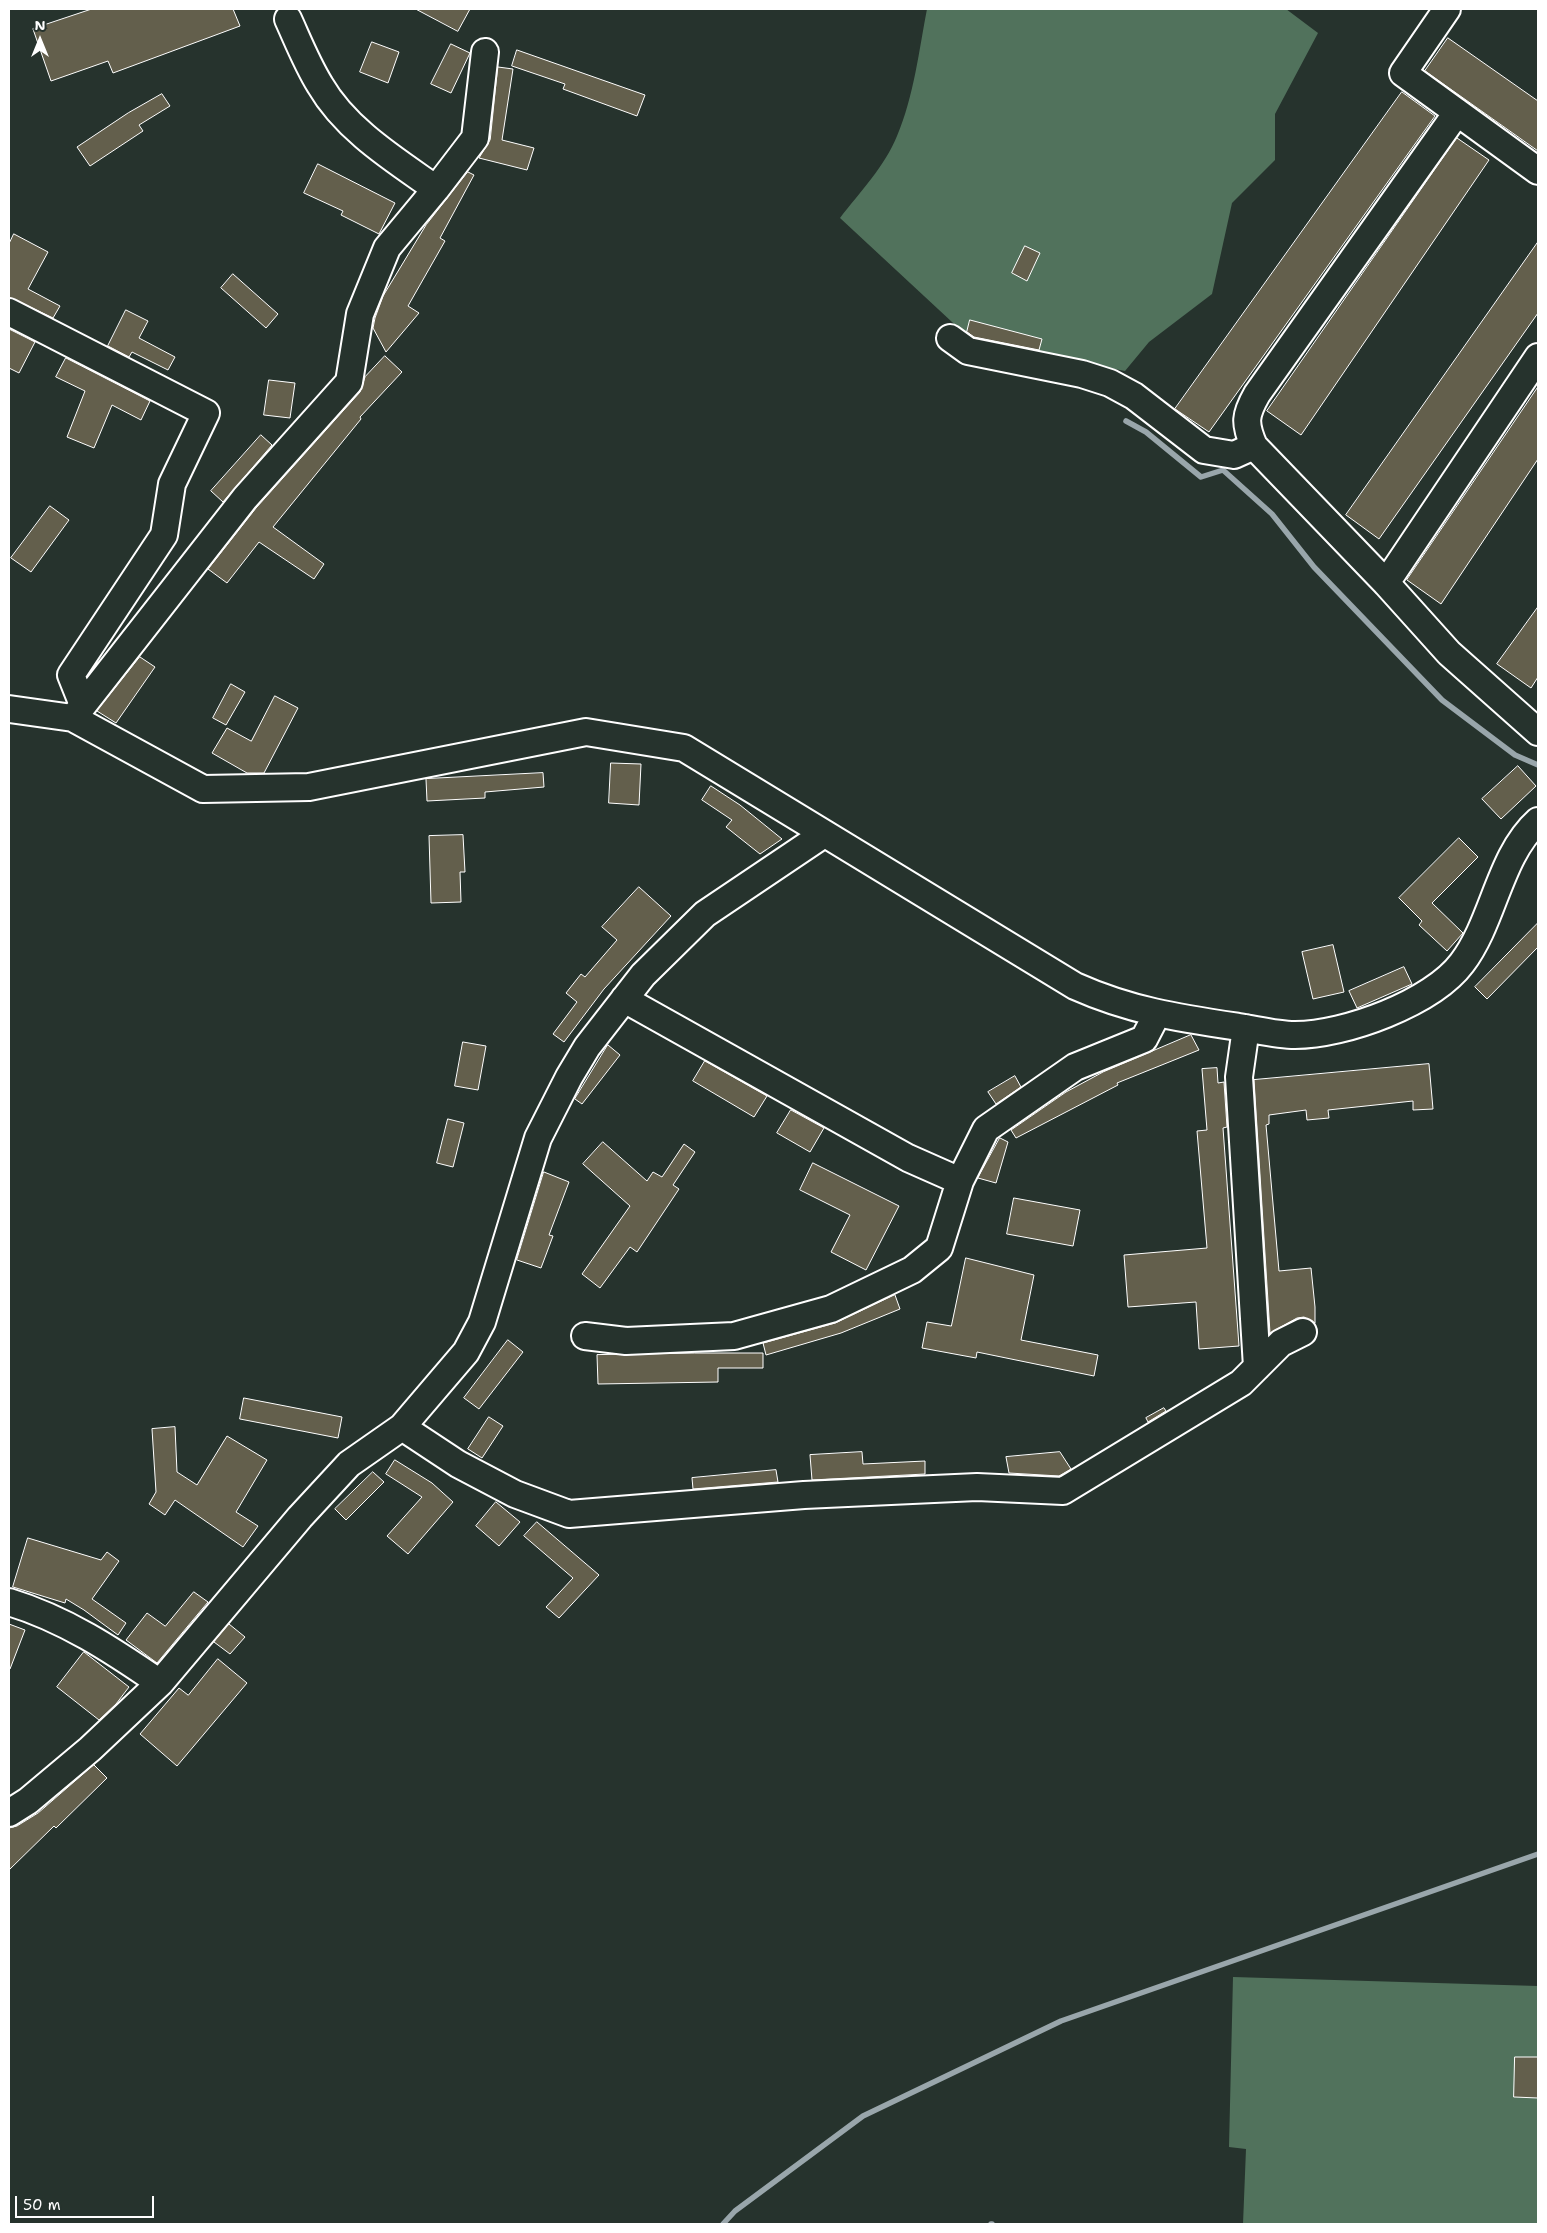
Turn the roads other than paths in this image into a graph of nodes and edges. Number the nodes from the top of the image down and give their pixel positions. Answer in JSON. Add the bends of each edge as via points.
{"nodes":[{"id":1,"x":1447,"y":9,"type":"edge"},
{"id":2,"x":288,"y":19,"type":"dead end"},
{"id":3,"x":484,"y":52,"type":"dead end"},
{"id":4,"x":1456,"y":114,"type":"junction"},
{"id":5,"x":1538,"y":172,"type":"edge"},
{"id":6,"x":436,"y":189,"type":"junction"},
{"id":7,"x":9,"y":312,"type":"edge"},
{"id":8,"x":950,"y":338,"type":"dead end"},
{"id":9,"x":1538,"y":357,"type":"edge"},
{"id":10,"x":1254,"y":446,"type":"junction"},
{"id":11,"x":1386,"y":583,"type":"junction"},
{"id":12,"x":9,"y":709,"type":"edge"},
{"id":13,"x":78,"y":711,"type":"junction"},
{"id":14,"x":1538,"y":731,"type":"edge"},
{"id":15,"x":1538,"y":821,"type":"edge"},
{"id":16,"x":824,"y":834,"type":"junction"},
{"id":17,"x":624,"y":999,"type":"junction"},
{"id":18,"x":1157,"y":1014,"type":"junction"},
{"id":19,"x":1246,"y":1028,"type":"junction"},
{"id":20,"x":960,"y":1181,"type":"junction"},
{"id":21,"x":1303,"y":1332,"type":"dead end"},
{"id":22,"x":585,"y":1336,"type":"dead end"},
{"id":23,"x":1257,"y":1367,"type":"junction"},
{"id":24,"x":402,"y":1427,"type":"junction"},
{"id":25,"x":9,"y":1602,"type":"edge"},
{"id":26,"x":160,"y":1682,"type":"junction"},
{"id":27,"x":9,"y":1813,"type":"edge"}],
"edges":[{"from":1,"to":4,"type":"street","via":[[1402,73]]},
{"from":2,"to":6,"type":"street","via":[[320,86],[350,123]]},
{"from":3,"to":6,"type":"street","via":[[474,138]]},
{"from":4,"to":5,"type":"street"},
{"from":4,"to":10,"type":"street","via":[[1257,394],[1246,421]]},
{"from":6,"to":13,"type":"street","via":[[387,248],[360,314],[349,382],[245,498]]},
{"from":7,"to":13,"type":"street","via":[[206,413],[172,484],[164,535],[71,675]]},
{"from":8,"to":10,"type":"street","via":[[968,351],[1082,374],[1110,383],[1134,396],[1204,450],[1234,455]]},
{"from":9,"to":11,"type":"street"},
{"from":10,"to":11,"type":"street"},
{"from":11,"to":14,"type":"street","via":[[1449,653]]},
{"from":12,"to":13,"type":"street"},
{"from":13,"to":16,"type":"street","via":[[203,790],[309,787],[586,732],[684,748]]},
{"from":15,"to":19,"type":"street","via":[[1519,846],[1470,951],[1461,965],[1437,987],[1376,1017],[1328,1033],[1294,1035]]},
{"from":16,"to":17,"type":"street","via":[[706,914],[642,975]]},
{"from":16,"to":18,"type":"street","via":[[1075,986]]},
{"from":17,"to":20,"type":"street","via":[[908,1158]]},
{"from":17,"to":24,"type":"street","via":[[569,1077],[538,1138],[475,1337]]},
{"from":18,"to":19,"type":"street"},
{"from":18,"to":20,"type":"street","via":[[1144,1039],[1075,1066],[986,1129]]},
{"from":19,"to":23,"type":"street","via":[[1239,1077]]},
{"from":20,"to":22,"type":"street","via":[[939,1248],[912,1270],[831,1309],[734,1336],[626,1341]]},
{"from":21,"to":23,"type":"street","via":[[1281,1343]]},
{"from":23,"to":24,"type":"street","via":[[1241,1383],[1063,1491],[977,1487],[804,1495],[569,1514],[515,1494],[458,1464]]},
{"from":24,"to":26,"type":"street","via":[[349,1464]]},
{"from":25,"to":26,"type":"street","via":[[64,1623],[105,1645]]},
{"from":26,"to":27,"type":"street","via":[[90,1749]]}]}
